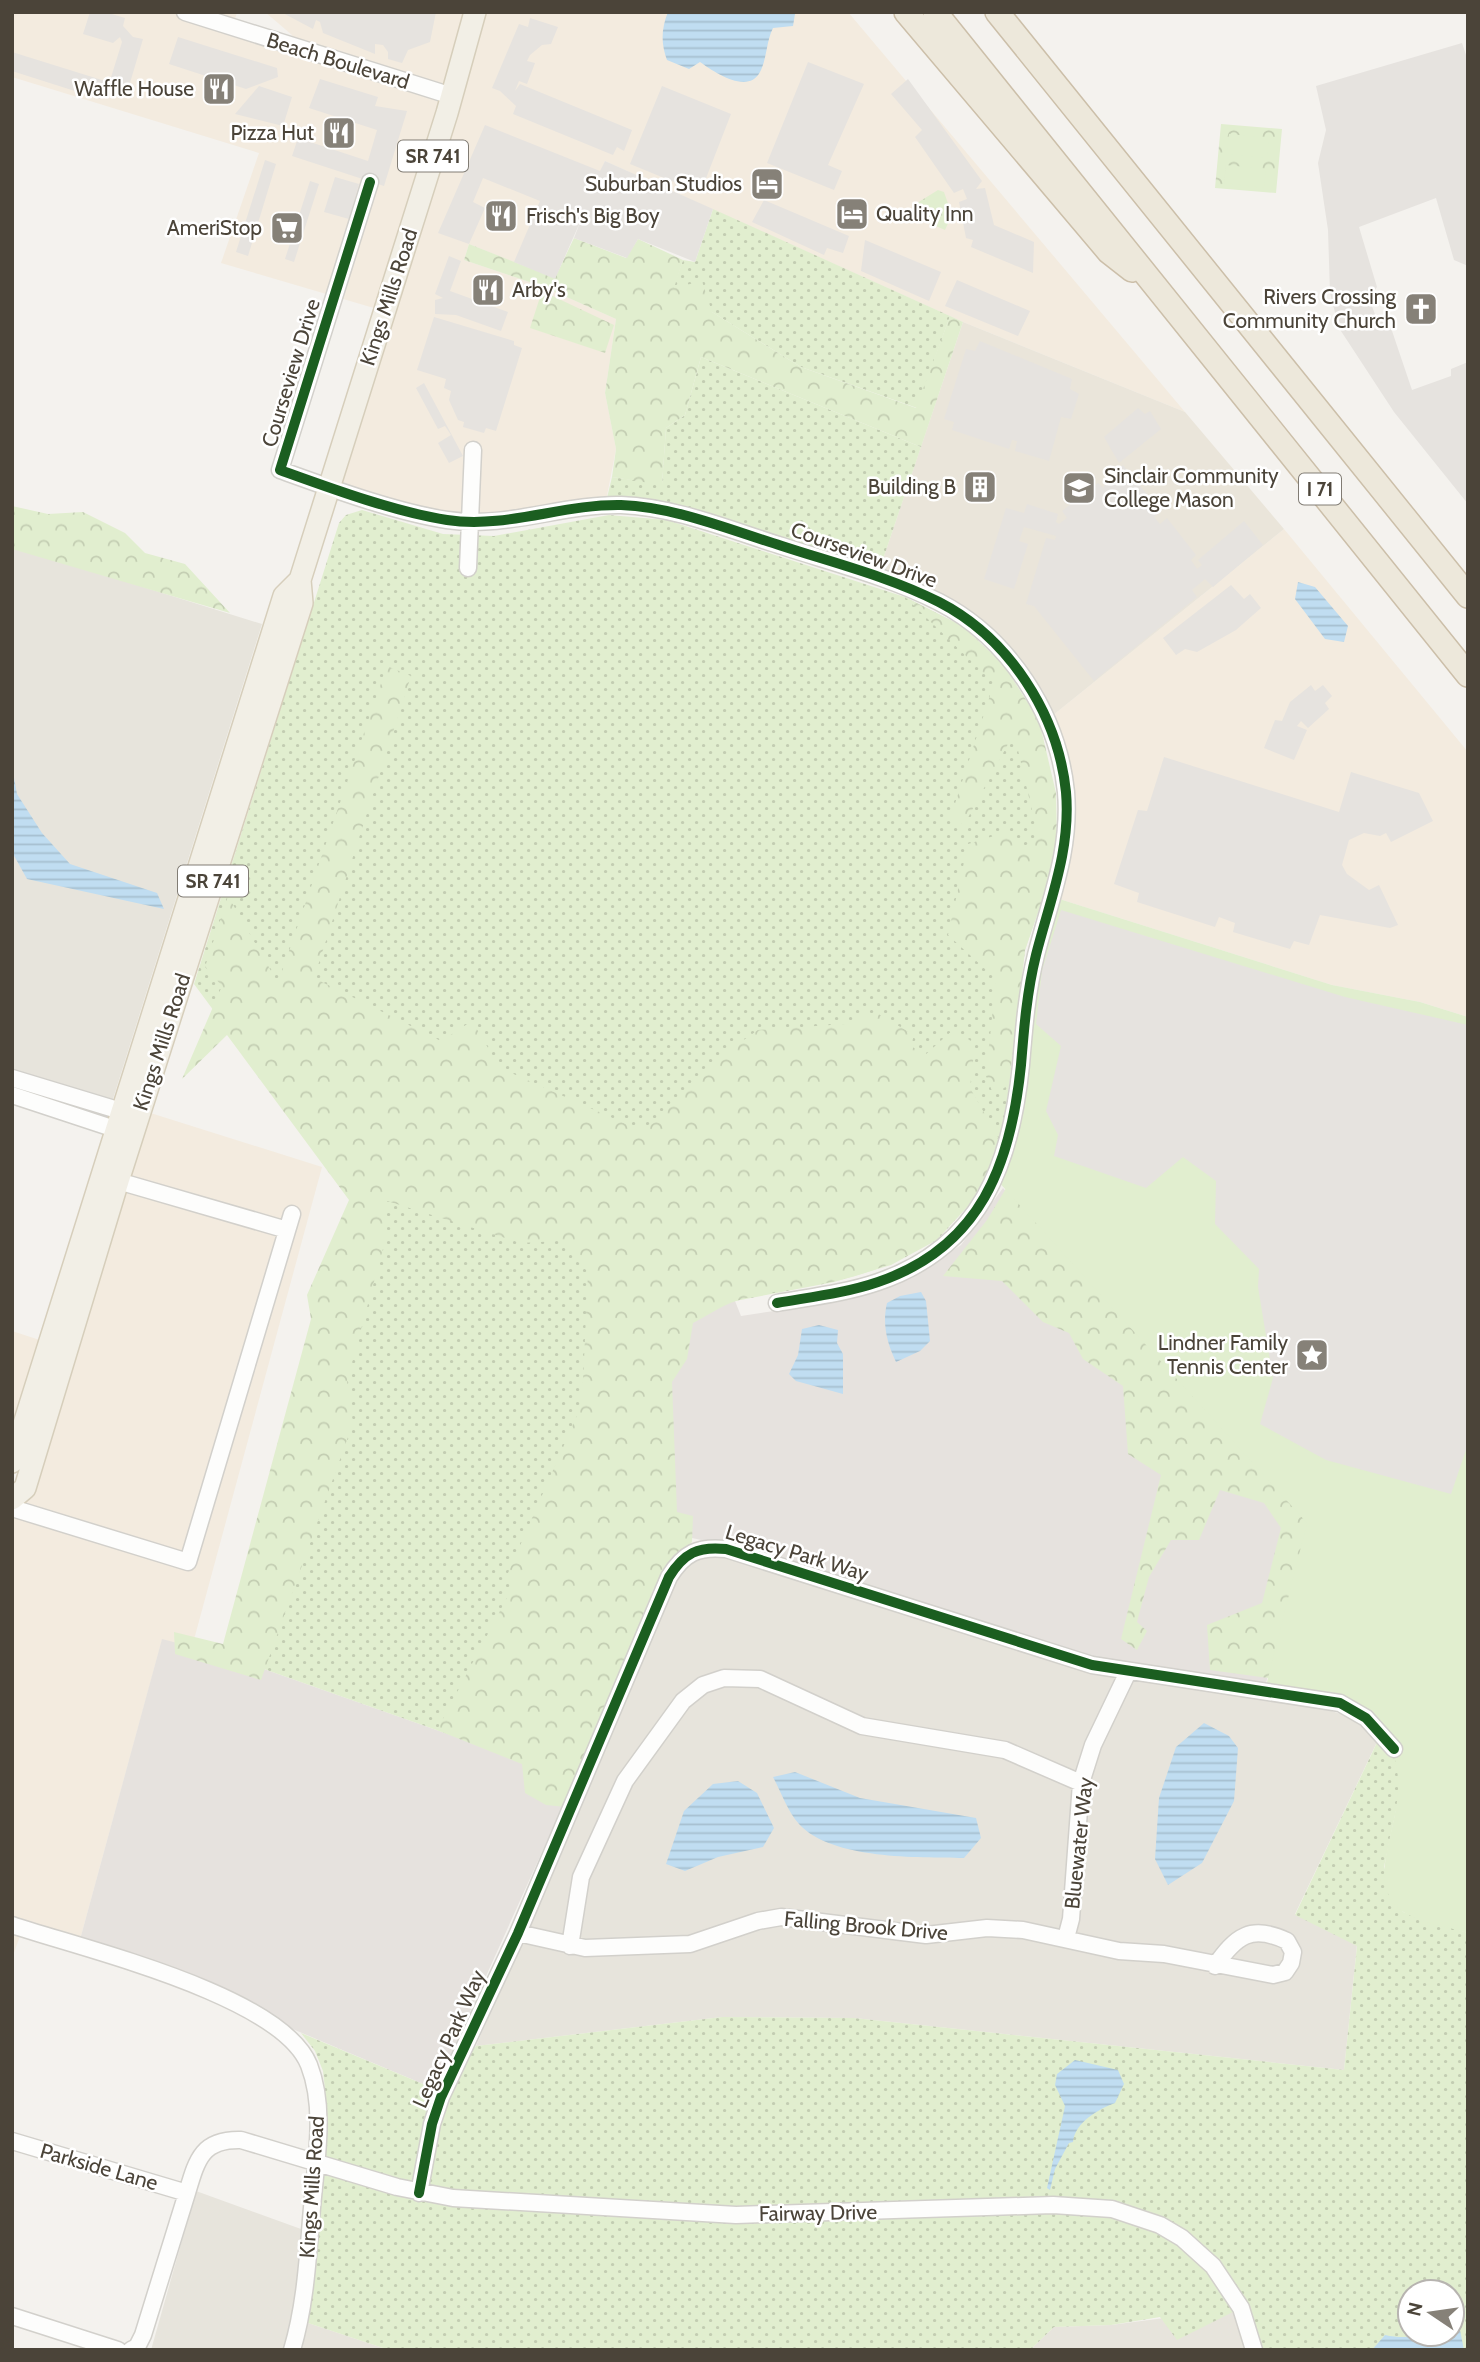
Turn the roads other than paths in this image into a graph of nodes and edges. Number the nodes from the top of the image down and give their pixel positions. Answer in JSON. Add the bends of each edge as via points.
{"nodes":[{"id":1,"x":185,"y":12,"type":"edge"},
{"id":2,"x":475,"y":12,"type":"edge"},
{"id":3,"x":906,"y":12,"type":"edge"},
{"id":4,"x":935,"y":12,"type":"edge"},
{"id":5,"x":997,"y":12,"type":"edge"},
{"id":6,"x":235,"y":20,"type":"edge"},
{"id":7,"x":452,"y":96,"type":"junction"},
{"id":8,"x":370,"y":182,"type":"dead end"},
{"id":9,"x":1173,"y":304,"type":"junction"},
{"id":10,"x":473,"y":450,"type":"dead end"},
{"id":11,"x":329,"y":486,"type":"junction"},
{"id":12,"x":470,"y":522,"type":"junction"},
{"id":13,"x":468,"y":568,"type":"dead end"},
{"id":14,"x":300,"y":580,"type":"junction"},
{"id":15,"x":1468,"y":596,"type":"edge"},
{"id":16,"x":1468,"y":675,"type":"edge"},
{"id":17,"x":12,"y":1078,"type":"edge"},
{"id":18,"x":12,"y":1095,"type":"edge"},
{"id":19,"x":118,"y":1120,"type":"junction"},
{"id":20,"x":118,"y":1181,"type":"junction"},
{"id":21,"x":778,"y":1303,"type":"dead end"},
{"id":22,"x":12,"y":1462,"type":"edge"},
{"id":23,"x":12,"y":1499,"type":"edge"},
{"id":24,"x":12,"y":1508,"type":"edge"},
{"id":25,"x":1128,"y":1672,"type":"junction"},
{"id":26,"x":1394,"y":1749,"type":"dead end"},
{"id":27,"x":1081,"y":1783,"type":"junction"},
{"id":28,"x":12,"y":1925,"type":"edge"},
{"id":29,"x":518,"y":1933,"type":"junction"},
{"id":30,"x":1066,"y":1938,"type":"junction"},
{"id":31,"x":569,"y":1946,"type":"junction"},
{"id":32,"x":1215,"y":1966,"type":"dead end"},
{"id":33,"x":12,"y":2141,"type":"edge"},
{"id":34,"x":317,"y":2164,"type":"junction"},
{"id":35,"x":187,"y":2193,"type":"junction"},
{"id":36,"x":419,"y":2193,"type":"junction"},
{"id":37,"x":12,"y":2316,"type":"edge"},
{"id":38,"x":118,"y":2350,"type":"edge"},
{"id":39,"x":131,"y":2350,"type":"edge"},
{"id":40,"x":292,"y":2350,"type":"edge"},
{"id":41,"x":1255,"y":2350,"type":"edge"}],
"edges":[{"from":1,"to":6,"type":"street","name":"Beach Boulevard"},
{"from":2,"to":7,"type":"main road","name":"Kings Mills Road","number":"SR 741"},
{"from":3,"to":9,"type":"highway","via":[[1109,252]]},
{"from":4,"to":9,"type":"highway","number":"I 71"},
{"from":5,"to":15,"type":"highway","number":"I 71"},
{"from":6,"to":7,"type":"street","name":"Beach Boulevard"},
{"from":7,"to":11,"type":"main road","name":"Kings Mills Road","number":"SR 741"},
{"from":8,"to":11,"type":"street","name":"Courseview Drive","via":[[280,470]]},
{"from":9,"to":16,"type":"highway","number":"I 71"},
{"from":10,"to":12,"type":"street"},
{"from":11,"to":12,"type":"street","name":"Courseview Drive","via":[[409,511]]},
{"from":11,"to":14,"type":"main road","name":"Kings Mills Road","number":"SR 741"},
{"from":12,"to":13,"type":"street"},
{"from":12,"to":21,"type":"street","name":"Courseview Drive","via":[[605,506],[647,507],[895,583],[942,603],[983,632],[1027,683],[1047,720],[1066,794],[1064,853],[1035,958],[1015,1115],[996,1179],[965,1225],[924,1260],[878,1282]]},
{"from":14,"to":19,"type":"main road","name":"Kings Mills Road","number":"SR 741","via":[[284,596]]},
{"from":14,"to":20,"type":"main road","name":"Kings Mills Road","number":"SR 741","via":[[302,603]]},
{"from":17,"to":19,"type":"street"},
{"from":18,"to":19,"type":"street"},
{"from":19,"to":22,"type":"main road","name":"Kings Mills Road","number":"SR 741"},
{"from":20,"to":23,"type":"main road","name":"Kings Mills Road","number":"SR 741","via":[[25,1488]]},
{"from":20,"to":24,"type":"street","via":[[289,1222],[188,1562]]},
{"from":25,"to":26,"type":"street","name":"Legacy Park Way","via":[[1340,1703],[1366,1718]]},
{"from":25,"to":27,"type":"street","name":"Bluewater Way","via":[[1093,1745]]},
{"from":25,"to":29,"type":"street","name":"Legacy Park Way","via":[[1092,1665],[726,1549],[693,1550],[668,1577]]},
{"from":27,"to":30,"type":"street","name":"Bluewater Way"},
{"from":27,"to":31,"type":"street","via":[[1005,1750],[862,1726],[760,1679],[723,1678],[683,1701],[625,1781],[581,1877]]},
{"from":28,"to":34,"type":"street","name":"Kings Mills Road","via":[[211,1991],[264,2017],[297,2046],[309,2065],[318,2113]]},
{"from":29,"to":31,"type":"street","name":"Falling Brook Drive"},
{"from":29,"to":36,"type":"street","name":"Legacy Park Way","via":[[441,2097]]},
{"from":30,"to":31,"type":"street","name":"Falling Brook Drive","via":[[987,1928],[926,1935],[781,1917],[690,1944]]},
{"from":30,"to":32,"type":"street","name":"Falling Brook Drive"},
{"from":33,"to":35,"type":"street","name":"Parkside Lane"},
{"from":34,"to":35,"type":"street","name":"Parkside Lane","via":[[241,2140],[223,2140],[201,2154]]},
{"from":34,"to":36,"type":"street","name":"Fairway Drive"},
{"from":34,"to":40,"type":"street","name":"Kings Mills Road","via":[[304,2295]]},
{"from":35,"to":39,"type":"street","name":"Parkside Lane","via":[[144,2336]]},
{"from":36,"to":41,"type":"street","name":"Fairway Drive","via":[[736,2215],[1053,2205],[1112,2209],[1160,2225],[1213,2266],[1241,2308]]},
{"from":37,"to":38,"type":"street"}]}
